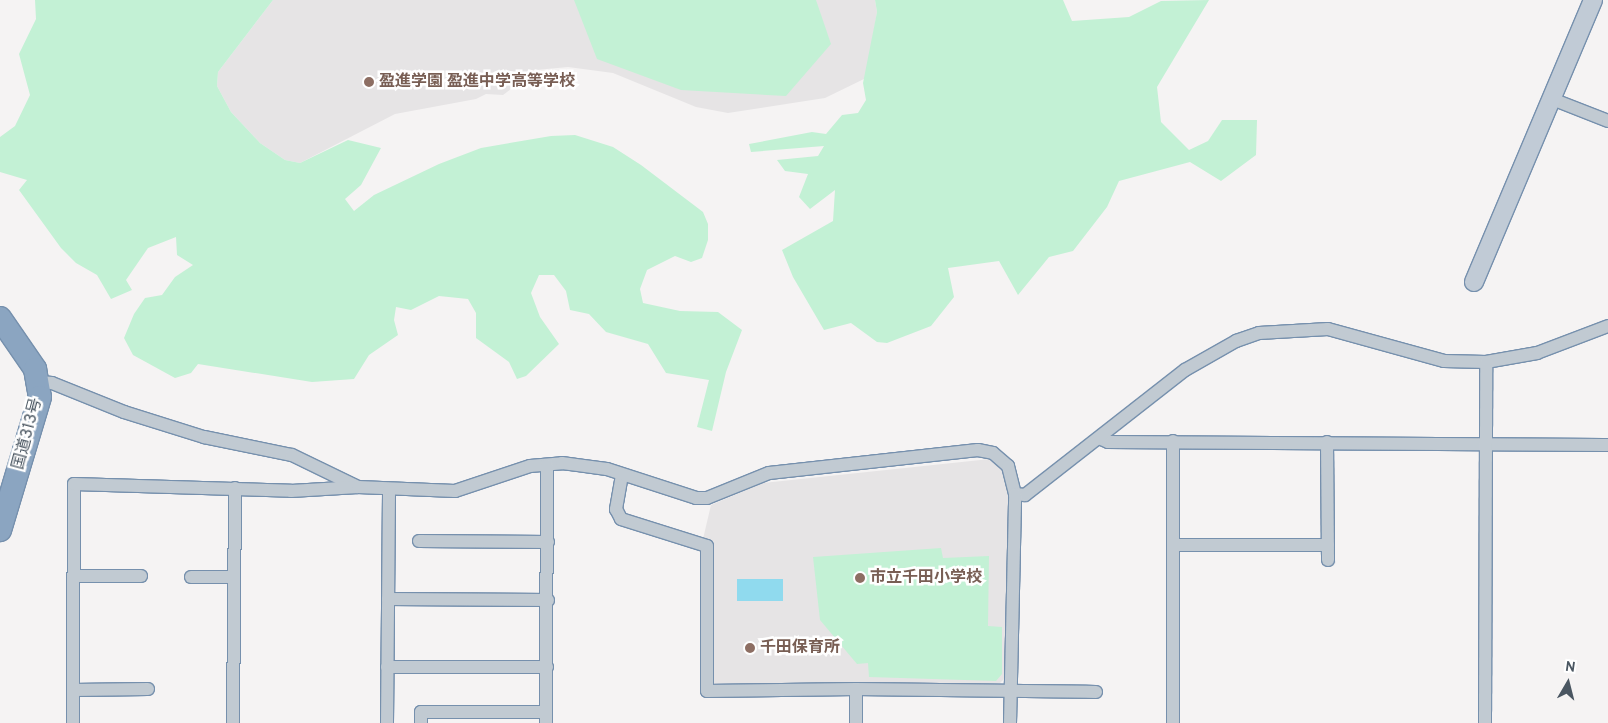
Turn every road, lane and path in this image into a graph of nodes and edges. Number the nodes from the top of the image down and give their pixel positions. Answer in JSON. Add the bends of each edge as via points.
{"nodes":[{"id":1,"x":1593,"y":0,"type":"edge"},
{"id":2,"x":1552,"y":98,"type":"junction"},
{"id":3,"x":1608,"y":121,"type":"edge"},
{"id":4,"x":1474,"y":282,"type":"dead end"},
{"id":5,"x":0,"y":318,"type":"edge"},
{"id":6,"x":1608,"y":326,"type":"edge"},
{"id":7,"x":1486,"y":362,"type":"junction"},
{"id":8,"x":40,"y":382,"type":"junction"},
{"id":9,"x":1100,"y":438,"type":"junction"},
{"id":10,"x":1173,"y":441,"type":"junction"},
{"id":11,"x":1327,"y":442,"type":"junction"},
{"id":12,"x":1488,"y":444,"type":"junction"},
{"id":13,"x":1608,"y":445,"type":"edge"},
{"id":14,"x":548,"y":465,"type":"junction"},
{"id":15,"x":622,"y":475,"type":"junction"},
{"id":16,"x":358,"y":487,"type":"junction"},
{"id":17,"x":235,"y":488,"type":"junction"},
{"id":18,"x":389,"y":490,"type":"junction"},
{"id":19,"x":1015,"y":494,"type":"junction"},
{"id":20,"x":0,"y":530,"type":"edge"},
{"id":21,"x":419,"y":541,"type":"dead end"},
{"id":22,"x":548,"y":542,"type":"junction"},
{"id":23,"x":1174,"y":545,"type":"junction"},
{"id":24,"x":1328,"y":545,"type":"junction"},
{"id":25,"x":1328,"y":560,"type":"dead end"},
{"id":26,"x":73,"y":576,"type":"junction"},
{"id":27,"x":141,"y":576,"type":"dead end"},
{"id":28,"x":190,"y":577,"type":"dead end"},
{"id":29,"x":232,"y":577,"type":"junction"},
{"id":30,"x":388,"y":599,"type":"junction"},
{"id":31,"x":548,"y":600,"type":"junction"},
{"id":32,"x":387,"y":666,"type":"junction"},
{"id":33,"x":547,"y":667,"type":"junction"},
{"id":34,"x":148,"y":689,"type":"dead end"},
{"id":35,"x":856,"y":689,"type":"junction"},
{"id":36,"x":73,"y":690,"type":"junction"},
{"id":37,"x":1012,"y":690,"type":"junction"},
{"id":38,"x":1096,"y":692,"type":"dead end"},
{"id":39,"x":546,"y":718,"type":"edge"},
{"id":40,"x":73,"y":723,"type":"edge"},
{"id":41,"x":233,"y":723,"type":"edge"},
{"id":42,"x":387,"y":723,"type":"edge"},
{"id":43,"x":421,"y":723,"type":"edge"},
{"id":44,"x":856,"y":723,"type":"edge"},
{"id":45,"x":1010,"y":723,"type":"edge"},
{"id":46,"x":1173,"y":723,"type":"edge"},
{"id":47,"x":1485,"y":723,"type":"edge"}],
"edges":[{"from":1,"to":2,"type":"street"},
{"from":2,"to":3,"type":"street"},
{"from":2,"to":4,"type":"street"},
{"from":5,"to":8,"type":"highway","name":"国道313号","via":[[26,351]]},
{"from":6,"to":7,"type":"street","via":[[1537,353]]},
{"from":7,"to":9,"type":"street","via":[[1444,361],[1328,329],[1259,333],[1236,341],[1185,370]]},
{"from":7,"to":12,"type":"street"},
{"from":8,"to":16,"type":"street","via":[[52,382],[124,412],[204,437],[292,454]]},
{"from":8,"to":20,"type":"highway","name":"国道313号","via":[[37,411]]},
{"from":9,"to":10,"type":"street","via":[[1108,442]]},
{"from":9,"to":19,"type":"street","via":[[1025,494]]},
{"from":10,"to":11,"type":"street"},
{"from":10,"to":23,"type":"street"},
{"from":11,"to":12,"type":"street"},
{"from":11,"to":24,"type":"street"},
{"from":12,"to":13,"type":"street"},
{"from":12,"to":47,"type":"street"},
{"from":14,"to":15,"type":"street","via":[[562,463],[607,469]]},
{"from":14,"to":18,"type":"street","via":[[530,466],[455,491]]},
{"from":14,"to":22,"type":"street"},
{"from":15,"to":19,"type":"street","via":[[696,498],[707,498],[769,473],[978,450],[993,453],[1008,466]]},
{"from":15,"to":35,"type":"street","via":[[616,510],[621,519],[707,546],[707,691]]},
{"from":16,"to":17,"type":"street","via":[[291,491]]},
{"from":16,"to":18,"type":"street"},
{"from":17,"to":26,"type":"street","via":[[74,484]]},
{"from":17,"to":29,"type":"street"},
{"from":18,"to":30,"type":"street"},
{"from":19,"to":37,"type":"street"},
{"from":21,"to":22,"type":"street"},
{"from":22,"to":31,"type":"street"},
{"from":23,"to":24,"type":"street"},
{"from":23,"to":46,"type":"street"},
{"from":24,"to":25,"type":"street"},
{"from":26,"to":27,"type":"street"},
{"from":26,"to":36,"type":"street"},
{"from":28,"to":29,"type":"street"},
{"from":29,"to":41,"type":"street"},
{"from":30,"to":31,"type":"street"},
{"from":30,"to":32,"type":"street"},
{"from":31,"to":33,"type":"street"},
{"from":32,"to":33,"type":"street"},
{"from":32,"to":42,"type":"street"},
{"from":33,"to":39,"type":"street"},
{"from":34,"to":36,"type":"street"},
{"from":35,"to":37,"type":"street"},
{"from":35,"to":44,"type":"street"},
{"from":36,"to":40,"type":"street"},
{"from":37,"to":38,"type":"street"},
{"from":37,"to":45,"type":"street"},
{"from":39,"to":43,"type":"street","via":[[421,712]]}]}
